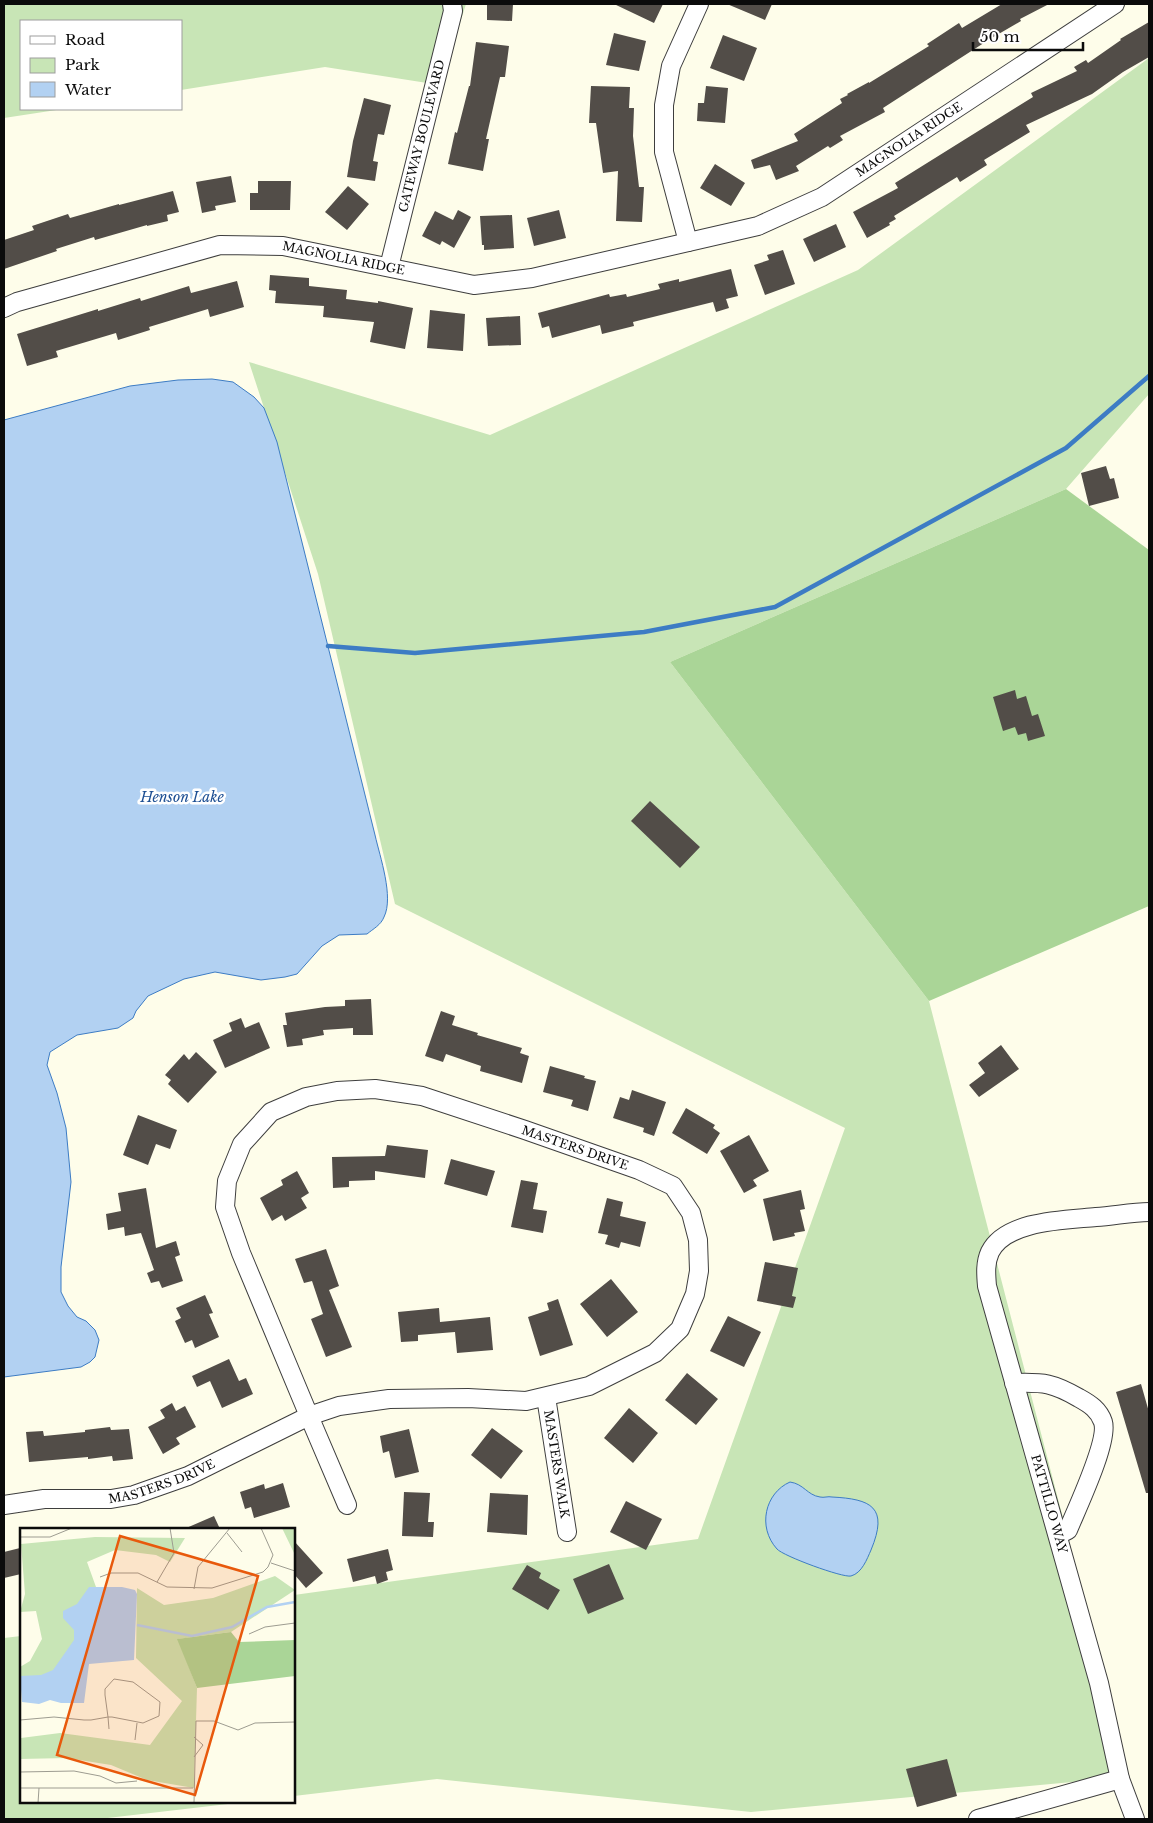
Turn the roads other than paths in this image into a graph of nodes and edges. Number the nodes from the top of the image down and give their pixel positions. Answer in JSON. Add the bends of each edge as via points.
{"nodes":[{"id":1,"x":452,"y":4,"type":"edge"},
{"id":2,"x":699,"y":4,"type":"edge"},
{"id":3,"x":1114,"y":4,"type":"edge"},
{"id":4,"x":688,"y":242,"type":"junction"},
{"id":5,"x":389,"y":267,"type":"junction"},
{"id":6,"x":4,"y":308,"type":"edge"},
{"id":7,"x":1149,"y":1212,"type":"edge"},
{"id":8,"x":1014,"y":1384,"type":"junction"},
{"id":9,"x":546,"y":1396,"type":"junction"},
{"id":10,"x":309,"y":1416,"type":"junction"},
{"id":11,"x":347,"y":1505,"type":"dead end"},
{"id":12,"x":4,"y":1506,"type":"edge"},
{"id":13,"x":567,"y":1532,"type":"dead end"},
{"id":14,"x":1058,"y":1535,"type":"junction"},
{"id":15,"x":1120,"y":1779,"type":"junction"},
{"id":16,"x":978,"y":1819,"type":"edge"},
{"id":17,"x":1135,"y":1819,"type":"edge"}],
"edges":[{"from":1,"to":5,"type":"street","name":"GATEWAY BOULEVARD","via":[[453,11]]},
{"from":2,"to":4,"type":"street","via":[[671,66],[664,105],[664,152]]},
{"from":3,"to":4,"type":"street","name":"MAGNOLIA RIDGE","via":[[822,197],[758,226]]},
{"from":4,"to":5,"type":"street","name":"MAGNOLIA RIDGE","via":[[532,278],[474,285]]},
{"from":5,"to":6,"type":"street","name":"MAGNOLIA RIDGE","via":[[283,246],[220,245]]},
{"from":7,"to":8,"type":"street","name":"PATTILLO WAY","via":[[1058,1219],[1016,1230],[991,1251],[986,1266],[987,1286]]},
{"from":8,"to":14,"type":"street","name":"PATTILLO WAY"},
{"from":8,"to":14,"type":"street","via":[[1042,1382],[1064,1389],[1095,1407],[1103,1422],[1104,1432],[1096,1461],[1068,1530]]},
{"from":9,"to":10,"type":"street","name":"MASTERS DRIVE","via":[[526,1401],[389,1399],[339,1406]]},
{"from":9,"to":10,"type":"street","name":"MASTERS DRIVE","via":[[589,1386],[655,1354],[680,1329],[696,1294],[699,1271],[698,1240],[692,1213],[673,1186],[640,1170],[525,1130],[422,1096],[375,1089],[337,1091],[306,1097],[271,1112],[242,1144],[227,1181],[226,1207],[241,1253]]},
{"from":9,"to":13,"type":"street","name":"MASTERS WALK"},
{"from":10,"to":11,"type":"street","name":"MASTERS DRIVE"},
{"from":10,"to":12,"type":"street","name":"MASTERS DRIVE","via":[[188,1476],[134,1495],[44,1499]]},
{"from":14,"to":15,"type":"street","name":"PATTILLO WAY","via":[[1099,1683]]},
{"from":15,"to":16,"type":"street"},
{"from":15,"to":17,"type":"street","name":"PATTILLO WAY"}]}
